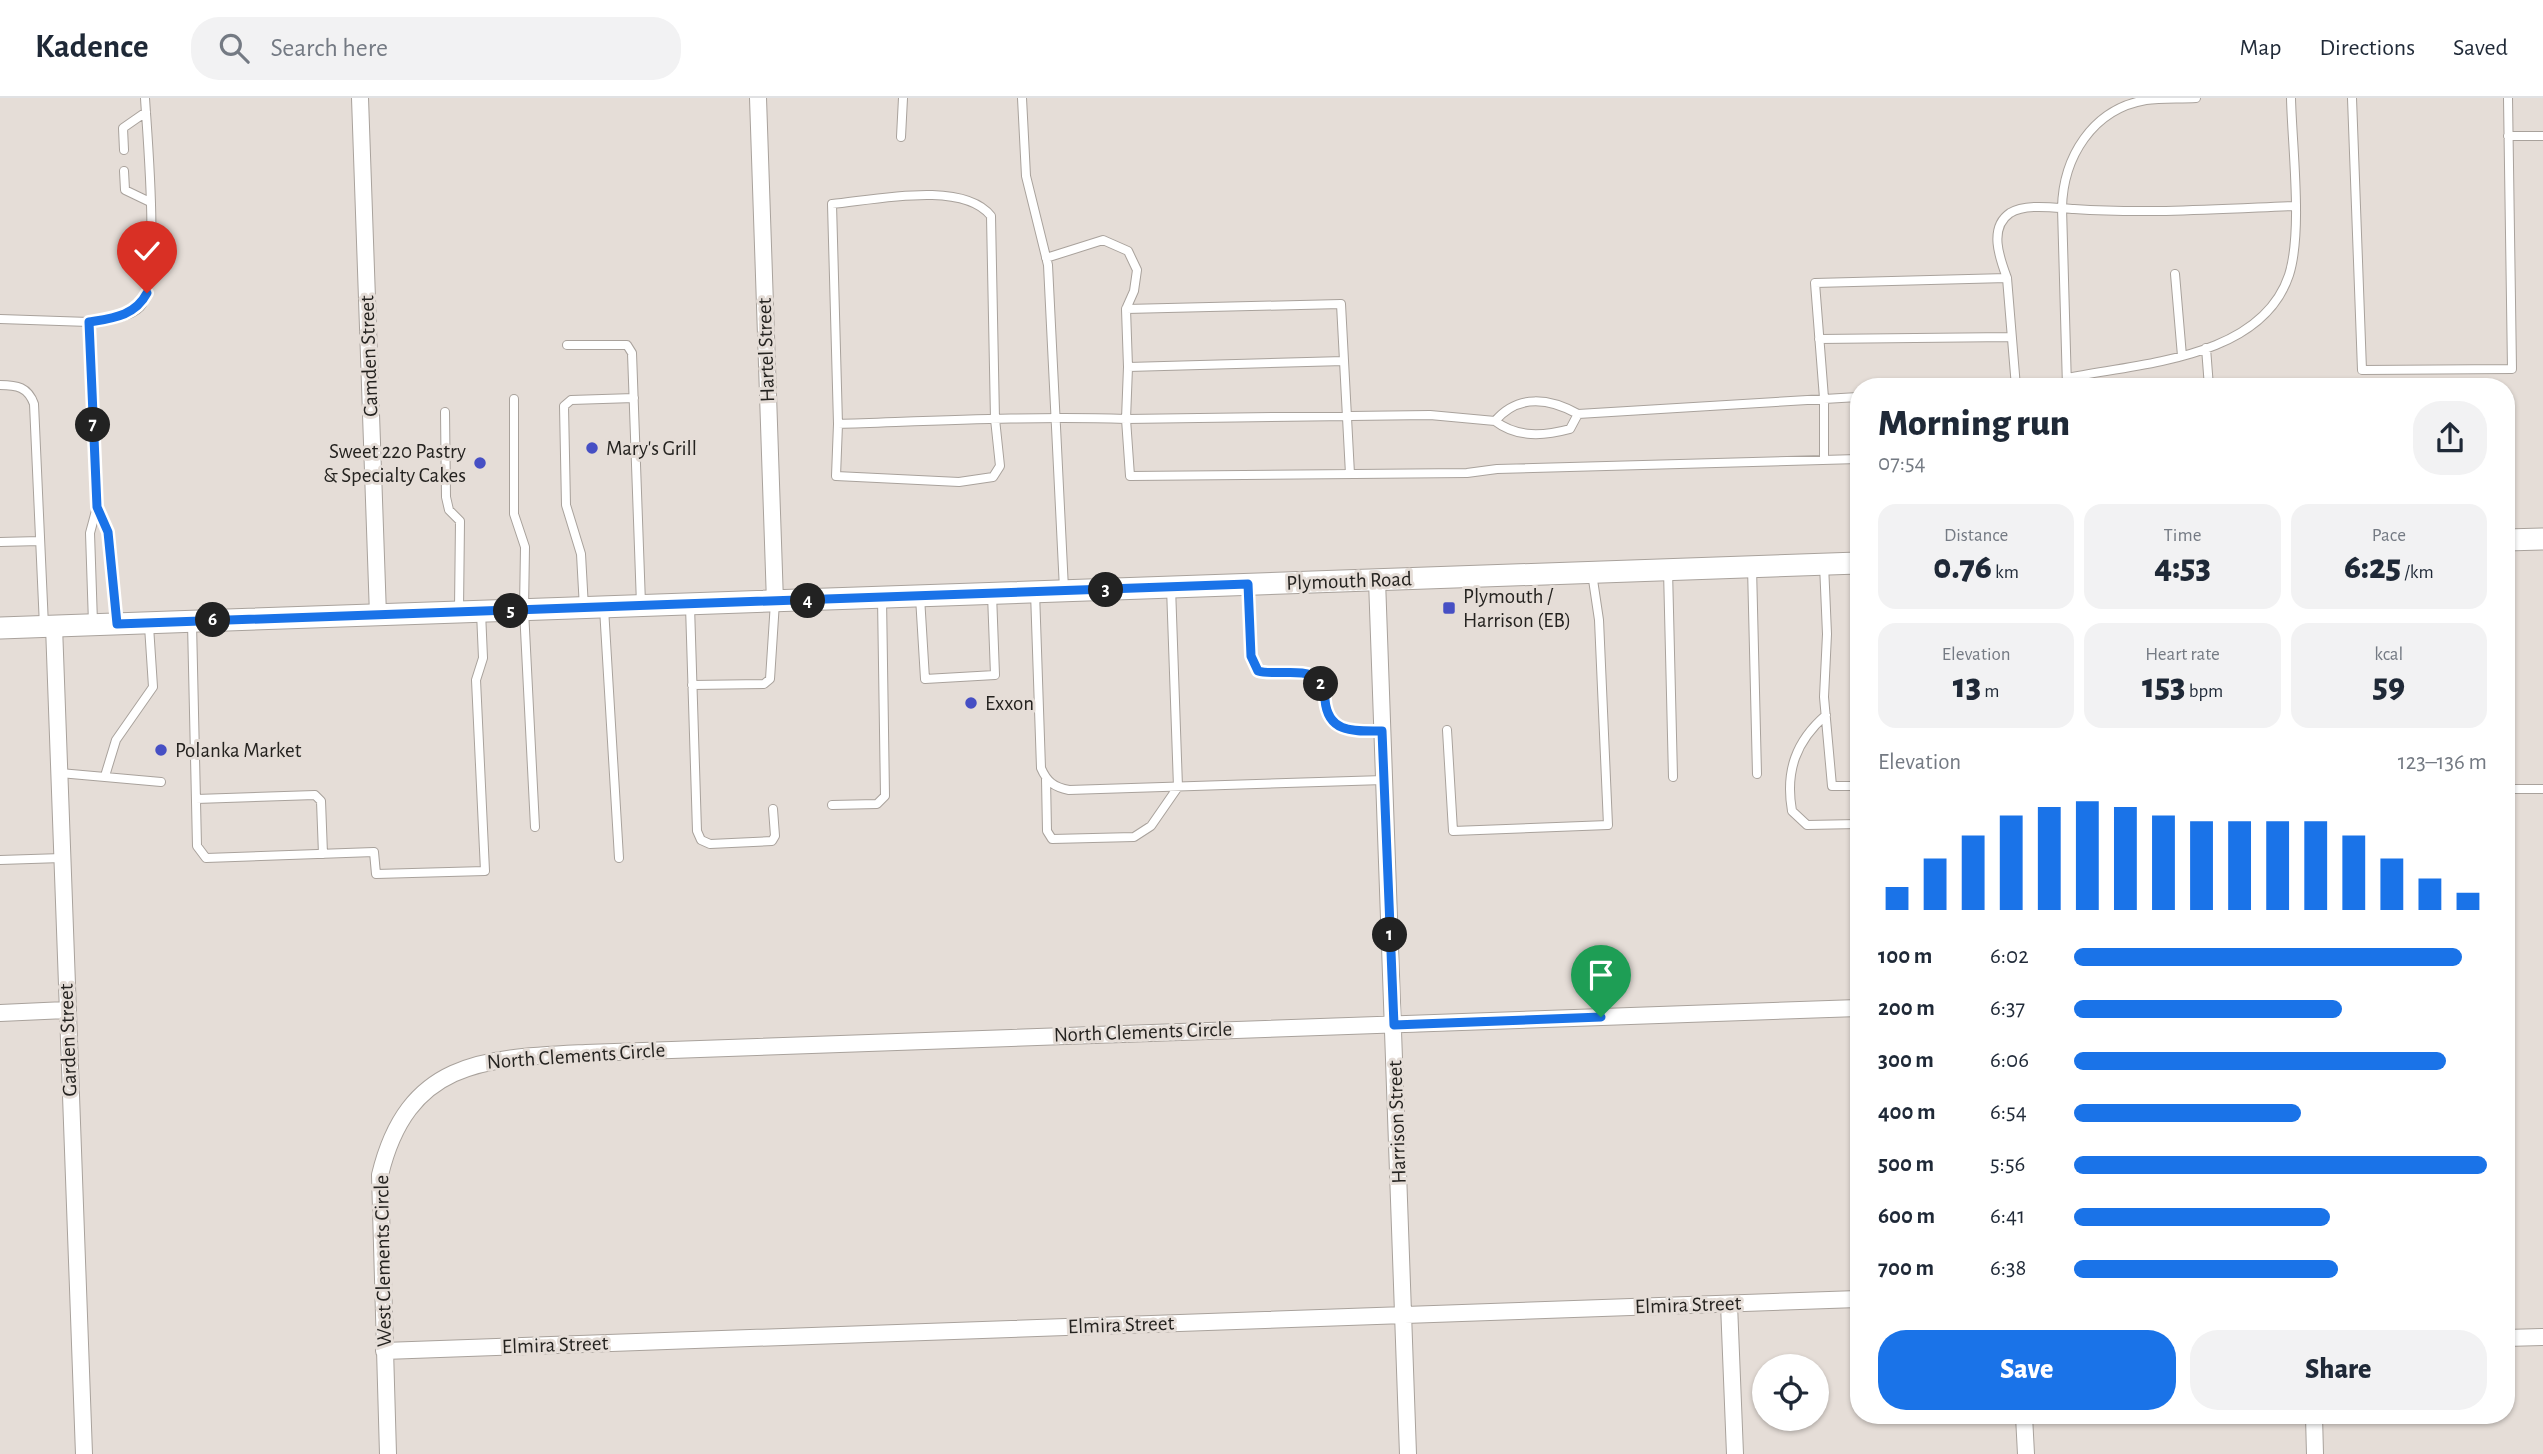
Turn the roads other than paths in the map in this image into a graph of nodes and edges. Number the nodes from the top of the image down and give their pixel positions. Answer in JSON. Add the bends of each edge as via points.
{"nodes":[{"id":1,"x":145,"y":98,"type":"edge"},
{"id":2,"x":360,"y":98,"type":"edge"},
{"id":3,"x":758,"y":98,"type":"edge"},
{"id":4,"x":903,"y":98,"type":"edge"},
{"id":5,"x":1022,"y":98,"type":"edge"},
{"id":6,"x":2196,"y":98,"type":"edge"},
{"id":7,"x":2291,"y":98,"type":"edge"},
{"id":8,"x":2352,"y":98,"type":"edge"},
{"id":9,"x":2508,"y":98,"type":"edge"},
{"id":10,"x":146,"y":112,"type":"junction"},
{"id":11,"x":901,"y":136,"type":"dead end"},
{"id":12,"x":2508,"y":136,"type":"junction"},
{"id":13,"x":2543,"y":136,"type":"edge"},
{"id":14,"x":124,"y":150,"type":"dead end"},
{"id":15,"x":124,"y":171,"type":"dead end"},
{"id":16,"x":150,"y":202,"type":"junction"},
{"id":17,"x":2294,"y":206,"type":"junction"},
{"id":18,"x":2062,"y":208,"type":"junction"},
{"id":19,"x":1046,"y":258,"type":"junction"},
{"id":20,"x":2175,"y":274,"type":"dead end"},
{"id":21,"x":2007,"y":278,"type":"junction"},
{"id":22,"x":1126,"y":309,"type":"junction"},
{"id":23,"x":0,"y":319,"type":"edge"},
{"id":24,"x":89,"y":322,"type":"junction"},
{"id":25,"x":2011,"y":337,"type":"junction"},
{"id":26,"x":1819,"y":339,"type":"junction"},
{"id":27,"x":567,"y":345,"type":"dead end"},
{"id":28,"x":2206,"y":348,"type":"junction"},
{"id":29,"x":2182,"y":356,"type":"junction"},
{"id":30,"x":1344,"y":361,"type":"junction"},
{"id":31,"x":1128,"y":367,"type":"junction"},
{"id":32,"x":2015,"y":378,"type":"edge"},
{"id":33,"x":2067,"y":378,"type":"edge"},
{"id":34,"x":2085,"y":378,"type":"edge"},
{"id":35,"x":2208,"y":378,"type":"edge"},
{"id":36,"x":0,"y":385,"type":"edge"},
{"id":37,"x":1850,"y":397,"type":"edge"},
{"id":38,"x":514,"y":398,"type":"dead end"},
{"id":39,"x":634,"y":398,"type":"junction"},
{"id":40,"x":1824,"y":398,"type":"junction"},
{"id":41,"x":444,"y":412,"type":"dead end"},
{"id":42,"x":1578,"y":414,"type":"junction"},
{"id":43,"x":1347,"y":415,"type":"junction"},
{"id":44,"x":1055,"y":417,"type":"junction"},
{"id":45,"x":995,"y":419,"type":"junction"},
{"id":46,"x":1126,"y":419,"type":"junction"},
{"id":47,"x":1495,"y":421,"type":"junction"},
{"id":48,"x":838,"y":424,"type":"junction"},
{"id":49,"x":1850,"y":459,"type":"edge"},
{"id":50,"x":1824,"y":460,"type":"junction"},
{"id":51,"x":1350,"y":474,"type":"junction"},
{"id":52,"x":97,"y":507,"type":"junction"},
{"id":53,"x":2543,"y":539,"type":"edge"},
{"id":54,"x":2515,"y":540,"type":"edge"},
{"id":55,"x":40,"y":541,"type":"junction"},
{"id":56,"x":0,"y":542,"type":"edge"},
{"id":57,"x":1850,"y":563,"type":"edge"},
{"id":58,"x":1824,"y":564,"type":"junction"},
{"id":59,"x":1752,"y":567,"type":"junction"},
{"id":60,"x":1668,"y":570,"type":"junction"},
{"id":61,"x":1592,"y":573,"type":"junction"},
{"id":62,"x":1377,"y":580,"type":"junction"},
{"id":63,"x":1248,"y":584,"type":"junction"},
{"id":64,"x":1171,"y":587,"type":"junction"},
{"id":65,"x":1064,"y":591,"type":"junction"},
{"id":66,"x":1035,"y":592,"type":"junction"},
{"id":67,"x":992,"y":594,"type":"junction"},
{"id":68,"x":920,"y":597,"type":"junction"},
{"id":69,"x":882,"y":598,"type":"junction"},
{"id":70,"x":775,"y":602,"type":"junction"},
{"id":71,"x":690,"y":606,"type":"junction"},
{"id":72,"x":641,"y":607,"type":"junction"},
{"id":73,"x":594,"y":608,"type":"junction"},
{"id":74,"x":524,"y":610,"type":"junction"},
{"id":75,"x":459,"y":612,"type":"junction"},
{"id":76,"x":481,"y":612,"type":"junction"},
{"id":77,"x":378,"y":615,"type":"junction"},
{"id":78,"x":192,"y":621,"type":"junction"},
{"id":79,"x":148,"y":623,"type":"junction"},
{"id":80,"x":117,"y":624,"type":"junction"},
{"id":81,"x":93,"y":625,"type":"junction"},
{"id":82,"x":49,"y":626,"type":"junction"},
{"id":83,"x":0,"y":628,"type":"edge"},
{"id":84,"x":692,"y":685,"type":"junction"},
{"id":85,"x":1826,"y":715,"type":"junction"},
{"id":86,"x":1447,"y":730,"type":"dead end"},
{"id":87,"x":1382,"y":731,"type":"junction"},
{"id":88,"x":60,"y":773,"type":"junction"},
{"id":89,"x":1757,"y":774,"type":"dead end"},
{"id":90,"x":105,"y":776,"type":"junction"},
{"id":91,"x":1672,"y":777,"type":"dead end"},
{"id":92,"x":1046,"y":779,"type":"junction"},
{"id":93,"x":1384,"y":780,"type":"junction"},
{"id":94,"x":161,"y":782,"type":"dead end"},
{"id":95,"x":1850,"y":786,"type":"edge"},
{"id":96,"x":1178,"y":787,"type":"junction"},
{"id":97,"x":2515,"y":789,"type":"edge"},
{"id":98,"x":2543,"y":789,"type":"edge"},
{"id":99,"x":196,"y":799,"type":"junction"},
{"id":100,"x":832,"y":805,"type":"dead end"},
{"id":101,"x":774,"y":809,"type":"dead end"},
{"id":102,"x":1850,"y":824,"type":"edge"},
{"id":103,"x":535,"y":827,"type":"dead end"},
{"id":104,"x":323,"y":854,"type":"junction"},
{"id":105,"x":62,"y":858,"type":"junction"},
{"id":106,"x":619,"y":858,"type":"dead end"},
{"id":107,"x":0,"y":860,"type":"edge"},
{"id":108,"x":1850,"y":1008,"type":"edge"},
{"id":109,"x":66,"y":1010,"type":"junction"},
{"id":110,"x":0,"y":1013,"type":"edge"},
{"id":111,"x":1394,"y":1025,"type":"junction"},
{"id":112,"x":434,"y":1086,"type":"joint"},
{"id":113,"x":1850,"y":1299,"type":"edge"},
{"id":114,"x":1729,"y":1304,"type":"junction"},
{"id":115,"x":1403,"y":1316,"type":"junction"},
{"id":116,"x":2543,"y":1337,"type":"edge"},
{"id":117,"x":2515,"y":1338,"type":"edge"},
{"id":118,"x":384,"y":1350,"type":"junction"},
{"id":119,"x":2024,"y":1424,"type":"edge"},
{"id":120,"x":2314,"y":1424,"type":"edge"},
{"id":121,"x":84,"y":1454,"type":"edge"},
{"id":122,"x":388,"y":1454,"type":"edge"},
{"id":123,"x":1408,"y":1454,"type":"edge"},
{"id":124,"x":1735,"y":1454,"type":"edge"},
{"id":125,"x":2026,"y":1454,"type":"edge"},
{"id":126,"x":2315,"y":1454,"type":"edge"}],
"edges":[{"from":1,"to":10,"type":"lane"},
{"from":2,"to":77,"type":"street","name":"Camden Street"},
{"from":3,"to":70,"type":"street","name":"Hartel Street"},
{"from":4,"to":11,"type":"lane"},
{"from":5,"to":19,"type":"lane","via":[[1026,176]]},
{"from":6,"to":18,"type":"lane","via":[[2144,100],[2112,114],[2087,133],[2069,160],[2062,183]]},
{"from":7,"to":17,"type":"lane"},
{"from":8,"to":12,"type":"lane","via":[[2362,370],[2512,369]]},
{"from":9,"to":12,"type":"lane"},
{"from":10,"to":14,"type":"lane","via":[[123,128]]},
{"from":10,"to":16,"type":"lane"},
{"from":12,"to":13,"type":"lane"},
{"from":15,"to":16,"type":"lane","via":[[125,190]]},
{"from":16,"to":24,"type":"lane","via":[[147,293],[140,307]]},
{"from":17,"to":18,"type":"lane","via":[[2118,212]]},
{"from":17,"to":28,"type":"lane","via":[[2289,275],[2268,312],[2237,337]]},
{"from":18,"to":21,"type":"lane","via":[[2010,214],[2000,228],[1996,247]]},
{"from":18,"to":33,"type":"lane"},
{"from":19,"to":22,"type":"lane","via":[[1103,240],[1128,251],[1136,270]]},
{"from":19,"to":44,"type":"lane"},
{"from":20,"to":29,"type":"lane"},
{"from":21,"to":25,"type":"lane"},
{"from":21,"to":26,"type":"lane","via":[[1815,283]]},
{"from":22,"to":30,"type":"lane","via":[[1341,304]]},
{"from":22,"to":31,"type":"lane"},
{"from":23,"to":24,"type":"lane"},
{"from":24,"to":52,"type":"lane"},
{"from":25,"to":26,"type":"lane"},
{"from":25,"to":32,"type":"lane"},
{"from":26,"to":40,"type":"lane"},
{"from":27,"to":39,"type":"lane","via":[[626,345],[632,353]]},
{"from":28,"to":29,"type":"lane"},
{"from":28,"to":35,"type":"lane"},
{"from":29,"to":34,"type":"lane"},
{"from":30,"to":31,"type":"lane"},
{"from":30,"to":43,"type":"lane"},
{"from":31,"to":46,"type":"lane"},
{"from":36,"to":55,"type":"lane","via":[[23,388],[34,404]]},
{"from":37,"to":40,"type":"lane"},
{"from":38,"to":74,"type":"lane","via":[[514,514],[525,547]]},
{"from":39,"to":72,"type":"lane"},
{"from":39,"to":73,"type":"lane","via":[[571,400],[564,406],[566,505]]},
{"from":40,"to":42,"type":"lane"},
{"from":40,"to":50,"type":"lane"},
{"from":41,"to":75,"type":"lane","via":[[446,497],[449,510],[460,521]]},
{"from":42,"to":47,"type":"lane","via":[[1557,402],[1530,400],[1505,409]]},
{"from":42,"to":47,"type":"lane","via":[[1570,429],[1551,434],[1507,431]]},
{"from":43,"to":46,"type":"lane"},
{"from":43,"to":47,"type":"lane"},
{"from":43,"to":51,"type":"lane"},
{"from":44,"to":45,"type":"lane"},
{"from":44,"to":46,"type":"lane"},
{"from":44,"to":65,"type":"lane"},
{"from":45,"to":48,"type":"lane"},
{"from":45,"to":48,"type":"lane","via":[[1000,466],[993,477],[959,482],[836,476]]},
{"from":45,"to":48,"type":"lane","via":[[990,216],[982,205],[945,194],[832,204]]},
{"from":46,"to":51,"type":"lane","via":[[1130,476]]},
{"from":49,"to":50,"type":"lane"},
{"from":50,"to":51,"type":"lane"},
{"from":52,"to":80,"type":"lane","via":[[108,532]]},
{"from":52,"to":81,"type":"lane","via":[[90,533]]},
{"from":53,"to":54,"type":"main road"},
{"from":55,"to":56,"type":"lane"},
{"from":55,"to":82,"type":"lane"},
{"from":57,"to":58,"type":"main road","name":"Plymouth Road"},
{"from":58,"to":59,"type":"main road","name":"Plymouth Road"},
{"from":58,"to":85,"type":"lane"},
{"from":59,"to":60,"type":"main road","name":"Plymouth Road"},
{"from":59,"to":89,"type":"lane"},
{"from":60,"to":61,"type":"main road","name":"Plymouth Road"},
{"from":60,"to":91,"type":"lane"},
{"from":61,"to":62,"type":"main road","name":"Plymouth Road"},
{"from":61,"to":86,"type":"lane","via":[[1599,617],[1608,825],[1453,831]]},
{"from":62,"to":63,"type":"main road","name":"Plymouth Road"},
{"from":62,"to":87,"type":"street","name":"Harrison Street"},
{"from":63,"to":64,"type":"main road","name":"Plymouth Road"},
{"from":63,"to":87,"type":"lane","via":[[1251,656],[1258,671],[1310,675],[1324,689],[1331,721],[1347,731]]},
{"from":64,"to":65,"type":"main road","name":"Plymouth Road"},
{"from":64,"to":96,"type":"lane"},
{"from":65,"to":66,"type":"main road","name":"Plymouth Road"},
{"from":66,"to":67,"type":"main road","name":"Plymouth Road"},
{"from":66,"to":92,"type":"lane","via":[[1041,768]]},
{"from":67,"to":68,"type":"main road","name":"Plymouth Road"},
{"from":67,"to":68,"type":"lane","via":[[995,675],[925,679]]},
{"from":68,"to":69,"type":"main road","name":"Plymouth Road"},
{"from":69,"to":70,"type":"main road","name":"Plymouth Road"},
{"from":69,"to":100,"type":"lane","via":[[885,796],[877,804]]},
{"from":70,"to":71,"type":"main road","name":"Plymouth Road"},
{"from":70,"to":84,"type":"lane","via":[[770,679],[764,684]]},
{"from":71,"to":72,"type":"main road","name":"Plymouth Road"},
{"from":71,"to":84,"type":"lane"},
{"from":72,"to":73,"type":"main road","name":"Plymouth Road"},
{"from":73,"to":74,"type":"main road","name":"Plymouth Road"},
{"from":73,"to":106,"type":"lane"},
{"from":74,"to":76,"type":"main road","name":"Plymouth Road"},
{"from":74,"to":103,"type":"lane"},
{"from":75,"to":76,"type":"main road","name":"Plymouth Road"},
{"from":75,"to":77,"type":"main road","name":"Plymouth Road"},
{"from":76,"to":104,"type":"lane","via":[[483,658],[476,680],[485,871],[376,874],[374,852]]},
{"from":77,"to":78,"type":"main road","name":"Plymouth Road"},
{"from":78,"to":79,"type":"main road","name":"Plymouth Road"},
{"from":78,"to":99,"type":"lane"},
{"from":79,"to":80,"type":"main road","name":"Plymouth Road"},
{"from":79,"to":90,"type":"lane","via":[[153,687],[116,740]]},
{"from":80,"to":81,"type":"main road","name":"Plymouth Road"},
{"from":81,"to":82,"type":"main road","name":"Plymouth Road"},
{"from":82,"to":83,"type":"main road","name":"Plymouth Road"},
{"from":82,"to":88,"type":"street","name":"Garden Street"},
{"from":84,"to":101,"type":"lane","via":[[701,840],[710,844],[772,841]]},
{"from":85,"to":95,"type":"lane","via":[[1832,786]]},
{"from":85,"to":102,"type":"lane","via":[[1793,757],[1792,811],[1807,825]]},
{"from":87,"to":93,"type":"street","name":"Harrison Street"},
{"from":88,"to":90,"type":"lane"},
{"from":88,"to":105,"type":"street","name":"Garden Street"},
{"from":90,"to":94,"type":"lane"},
{"from":92,"to":96,"type":"lane","via":[[1069,790]]},
{"from":92,"to":96,"type":"lane","via":[[1046,831],[1052,839],[1064,841],[1134,838],[1151,826]]},
{"from":93,"to":96,"type":"lane"},
{"from":93,"to":111,"type":"street","name":"Harrison Street"},
{"from":97,"to":98,"type":"lane"},
{"from":99,"to":104,"type":"lane","via":[[197,846],[206,858]]},
{"from":99,"to":104,"type":"lane","via":[[315,796],[321,802]]},
{"from":105,"to":107,"type":"lane"},
{"from":105,"to":109,"type":"street","name":"Garden Street"},
{"from":108,"to":111,"type":"street","name":"North Clements Circle"},
{"from":109,"to":110,"type":"street"},
{"from":109,"to":121,"type":"street","name":"Garden Street"},
{"from":111,"to":112,"type":"street","name":"North Clements Circle","via":[[507,1057],[469,1066]]},
{"from":111,"to":115,"type":"street","name":"Harrison Street"},
{"from":112,"to":118,"type":"street","name":"West Clements Circle","via":[[398,1124],[380,1175]]},
{"from":113,"to":114,"type":"street","name":"Elmira Street"},
{"from":114,"to":115,"type":"street","name":"Elmira Street"},
{"from":114,"to":124,"type":"street"},
{"from":115,"to":118,"type":"street","name":"Elmira Street"},
{"from":115,"to":123,"type":"street","name":"Harrison Street"},
{"from":116,"to":117,"type":"street"},
{"from":118,"to":122,"type":"street","name":"West Clements Circle"},
{"from":119,"to":125,"type":"street"},
{"from":120,"to":126,"type":"street"}]}
